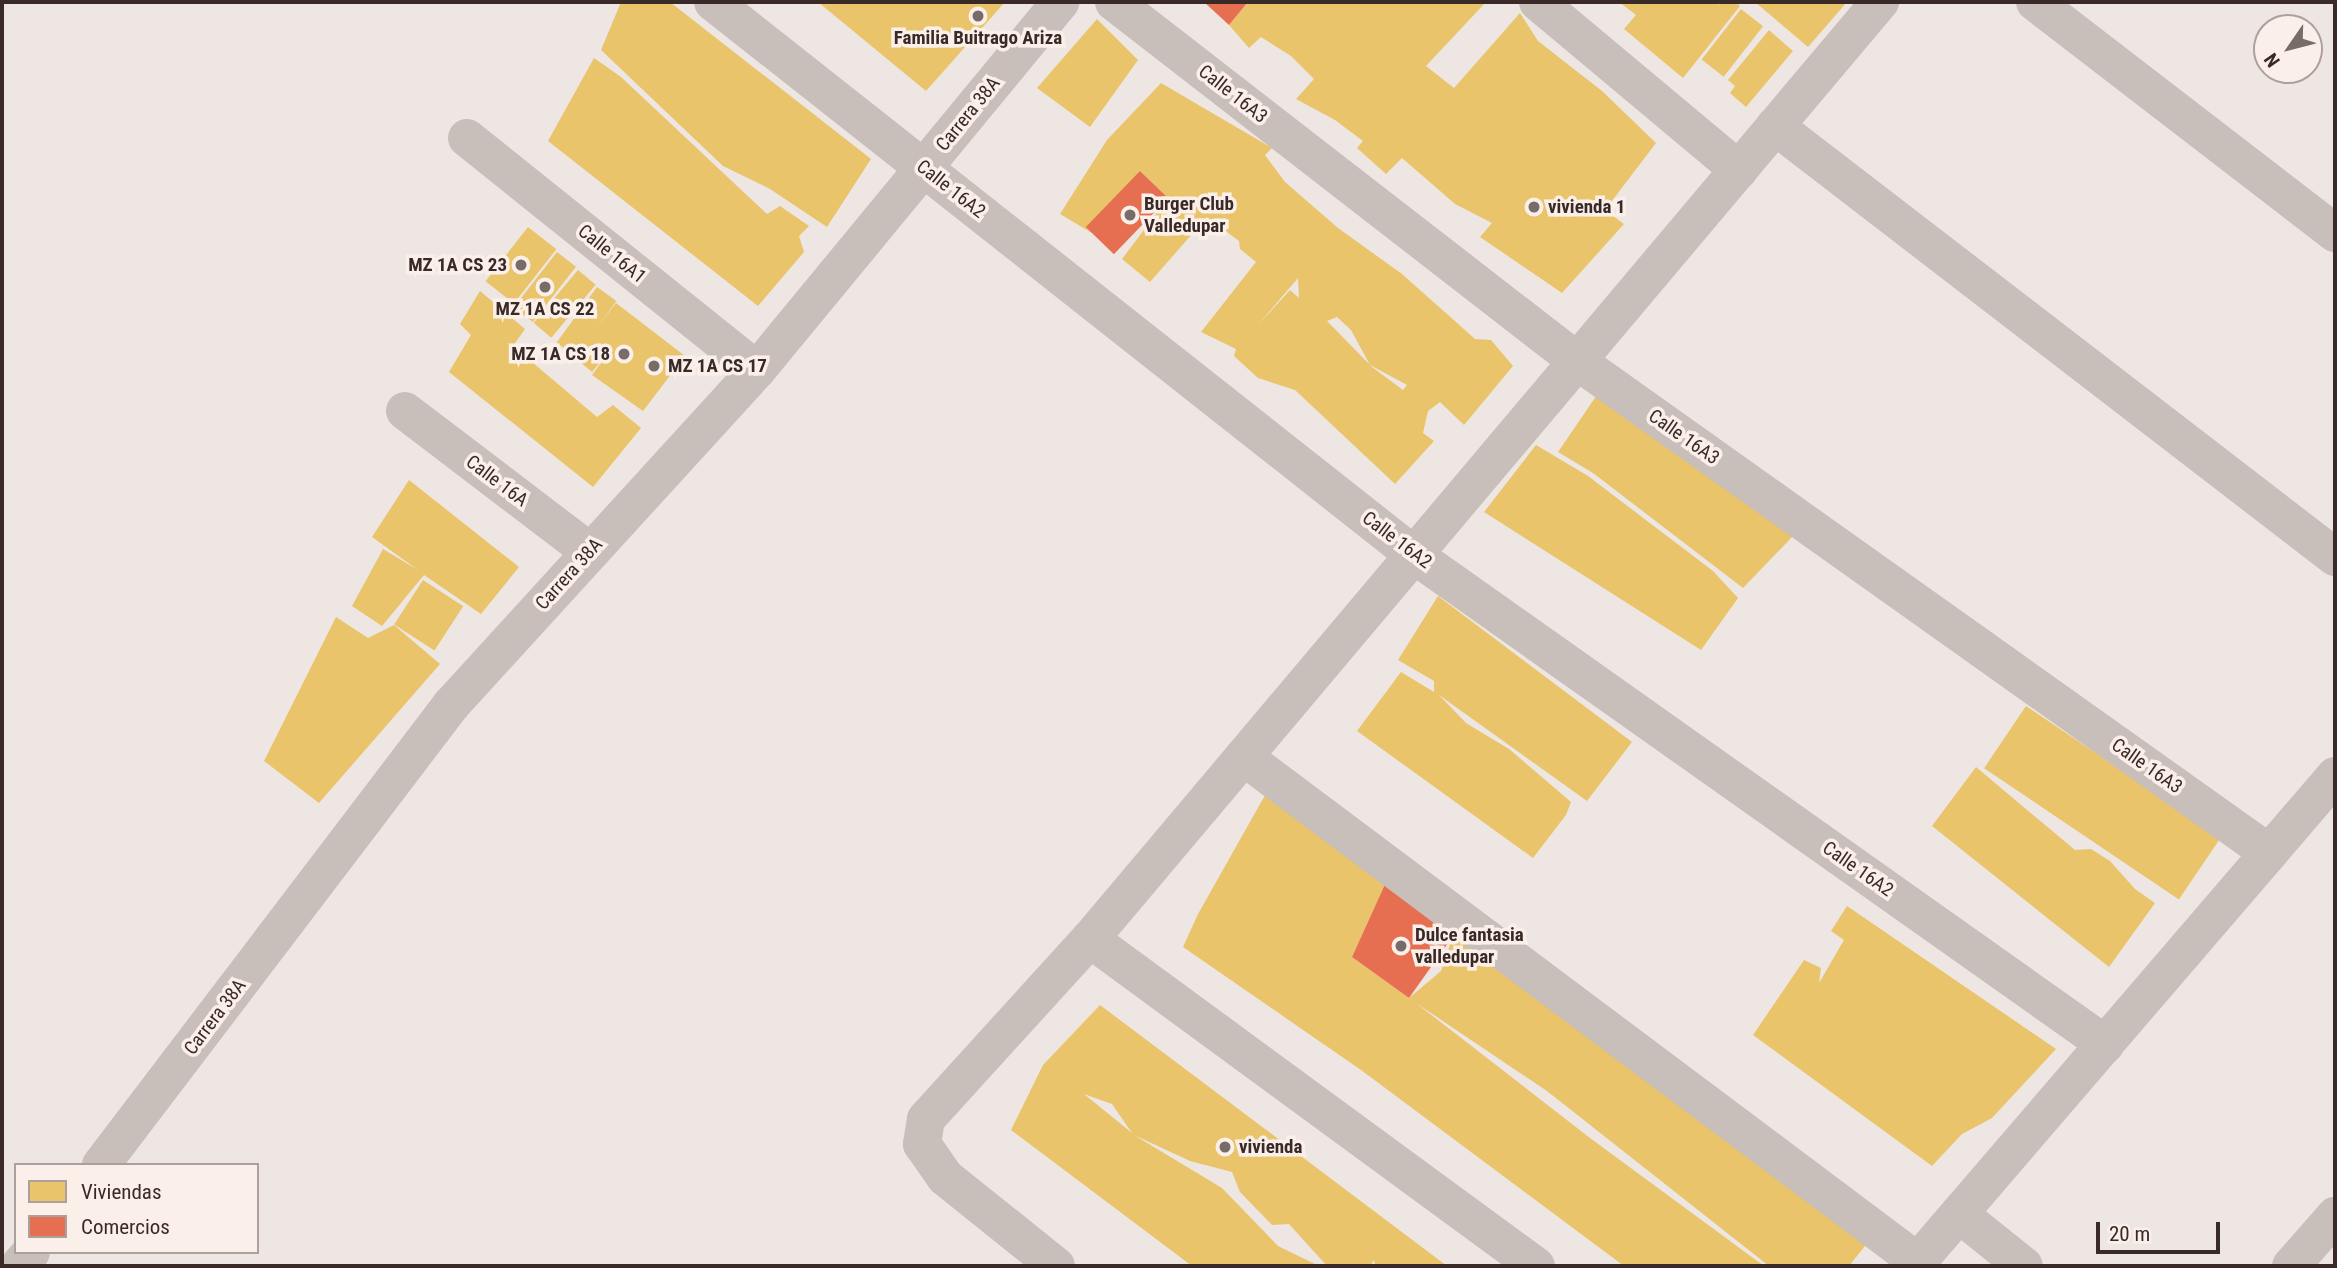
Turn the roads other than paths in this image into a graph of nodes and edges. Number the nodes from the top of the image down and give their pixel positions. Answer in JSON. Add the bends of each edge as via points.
{"nodes":[{"id":1,"x":713,"y":2,"type":"edge"},
{"id":2,"x":1059,"y":2,"type":"edge"},
{"id":3,"x":1114,"y":2,"type":"edge"},
{"id":4,"x":1538,"y":2,"type":"edge"},
{"id":5,"x":1880,"y":2,"type":"edge"},
{"id":6,"x":2035,"y":2,"type":"edge"},
{"id":7,"x":1775,"y":125,"type":"junction"},
{"id":8,"x":467,"y":138,"type":"dead end"},
{"id":9,"x":924,"y":167,"type":"junction"},
{"id":10,"x":1739,"y":170,"type":"junction"},
{"id":11,"x":2335,"y":233,"type":"edge"},
{"id":12,"x":1577,"y":361,"type":"junction"},
{"id":13,"x":757,"y":370,"type":"junction"},
{"id":14,"x":405,"y":411,"type":"dead end"},
{"id":15,"x":589,"y":551,"type":"junction"},
{"id":16,"x":1414,"y":555,"type":"junction"},
{"id":17,"x":2335,"y":557,"type":"edge"},
{"id":18,"x":1244,"y":757,"type":"junction"},
{"id":19,"x":2335,"y":776,"type":"edge"},
{"id":20,"x":2269,"y":853,"type":"junction"},
{"id":21,"x":1090,"y":939,"type":"junction"},
{"id":22,"x":2105,"y":1044,"type":"junction"},
{"id":23,"x":103,"y":1163,"type":"edge"},
{"id":24,"x":1959,"y":1214,"type":"junction"},
{"id":25,"x":2335,"y":1216,"type":"edge"},
{"id":26,"x":1916,"y":1264,"type":"edge"},
{"id":27,"x":1056,"y":1266,"type":"edge"},
{"id":28,"x":1536,"y":1266,"type":"edge"},
{"id":29,"x":2024,"y":1266,"type":"edge"},
{"id":30,"x":2291,"y":1266,"type":"edge"}],
"edges":[{"from":1,"to":9,"type":"street","name":"Calle 16A2"},
{"from":2,"to":9,"type":"street","name":"Carrera 38A"},
{"from":3,"to":12,"type":"street","name":"Calle 16A3"},
{"from":4,"to":10,"type":"street"},
{"from":5,"to":7,"type":"street"},
{"from":6,"to":11,"type":"street"},
{"from":7,"to":10,"type":"street"},
{"from":7,"to":17,"type":"street"},
{"from":8,"to":13,"type":"street","name":"Calle 16A1"},
{"from":9,"to":13,"type":"street","name":"Carrera 38A"},
{"from":9,"to":16,"type":"street","name":"Calle 16A2"},
{"from":10,"to":12,"type":"street"},
{"from":12,"to":16,"type":"street"},
{"from":12,"to":20,"type":"street","name":"Calle 16A3"},
{"from":13,"to":15,"type":"street","name":"Carrera 38A"},
{"from":14,"to":15,"type":"street","name":"Calle 16A"},
{"from":15,"to":23,"type":"street","name":"Carrera 38A","via":[[451,705]]},
{"from":16,"to":18,"type":"street"},
{"from":16,"to":22,"type":"street","name":"Calle 16A2"},
{"from":18,"to":21,"type":"street"},
{"from":18,"to":26,"type":"street"},
{"from":19,"to":20,"type":"street"},
{"from":20,"to":22,"type":"street"},
{"from":21,"to":27,"type":"street","via":[[926,1119],[922,1144],[945,1177]]},
{"from":21,"to":28,"type":"street"},
{"from":22,"to":24,"type":"street"},
{"from":24,"to":26,"type":"street"},
{"from":24,"to":29,"type":"street"},
{"from":25,"to":30,"type":"street"}]}
